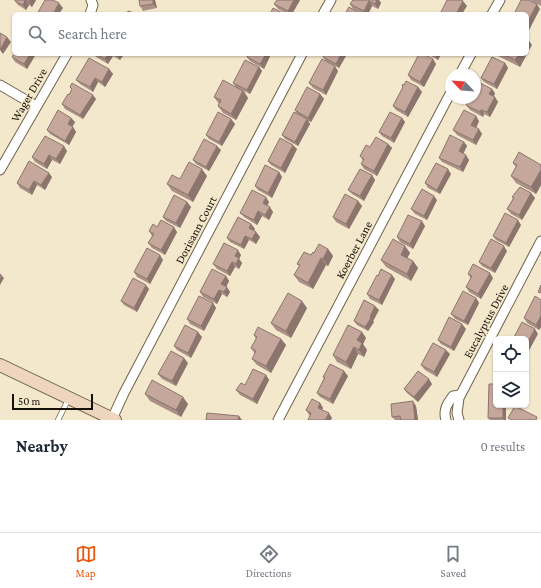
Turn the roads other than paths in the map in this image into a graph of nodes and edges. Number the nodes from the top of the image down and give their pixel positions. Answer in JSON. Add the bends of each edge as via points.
{"nodes":[{"id":1,"x":91,"y":0,"type":"edge"},
{"id":2,"x":331,"y":0,"type":"edge"},
{"id":3,"x":500,"y":0,"type":"edge"},
{"id":4,"x":90,"y":12,"type":"edge"},
{"id":5,"x":324,"y":12,"type":"edge"},
{"id":6,"x":493,"y":12,"type":"edge"},
{"id":7,"x":66,"y":56,"type":"edge"},
{"id":8,"x":301,"y":56,"type":"edge"},
{"id":9,"x":470,"y":56,"type":"edge"},
{"id":10,"x":463,"y":68,"type":"edge"},
{"id":11,"x":0,"y":85,"type":"edge"},
{"id":12,"x":445,"y":103,"type":"edge"},
{"id":13,"x":36,"y":106,"type":"junction"},
{"id":14,"x":0,"y":170,"type":"edge"},
{"id":15,"x":541,"y":241,"type":"edge"},
{"id":16,"x":0,"y":365,"type":"edge"},
{"id":17,"x":460,"y":395,"type":"junction"},
{"id":18,"x":69,"y":398,"type":"junction"},
{"id":19,"x":458,"y":416,"type":"edge"},
{"id":20,"x":113,"y":419,"type":"edge"},
{"id":21,"x":58,"y":420,"type":"edge"},
{"id":22,"x":278,"y":420,"type":"edge"},
{"id":23,"x":446,"y":420,"type":"edge"}],
"edges":[{"from":1,"to":4,"type":"street"},
{"from":2,"to":5,"type":"street"},
{"from":3,"to":6,"type":"street"},
{"from":7,"to":13,"type":"street","name":"Wager Drive"},
{"from":8,"to":20,"type":"street","name":"Dorisann Court","via":[[127,386]]},
{"from":9,"to":10,"type":"street"},
{"from":11,"to":13,"type":"street"},
{"from":12,"to":22,"type":"street","name":"Koerber Lane"},
{"from":13,"to":14,"type":"street","name":"Wager Drive"},
{"from":15,"to":17,"type":"street","name":"Eucalyptus Drive"},
{"from":16,"to":18,"type":"main road"},
{"from":17,"to":19,"type":"street","name":"Eucalyptus Drive"},
{"from":17,"to":23,"type":"street","via":[[453,396],[446,405]]},
{"from":18,"to":20,"type":"main road"},
{"from":18,"to":21,"type":"lane"}]}
